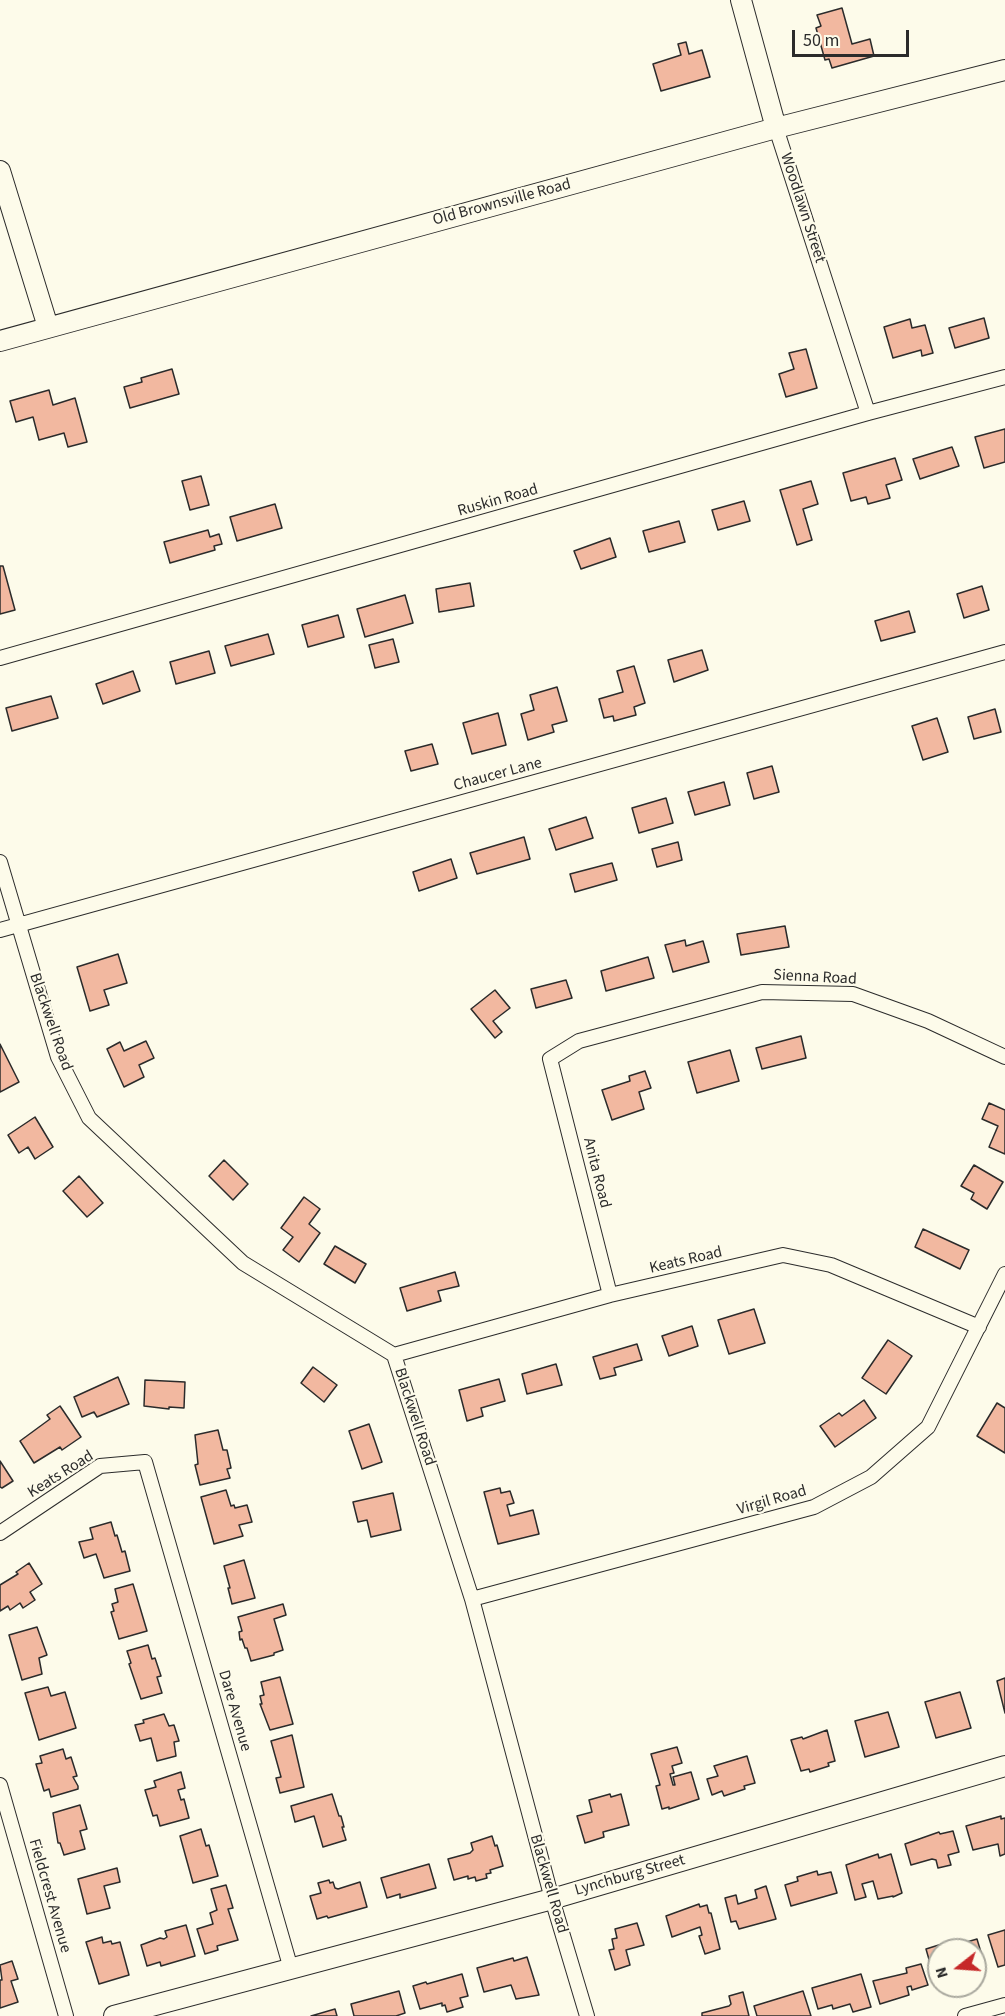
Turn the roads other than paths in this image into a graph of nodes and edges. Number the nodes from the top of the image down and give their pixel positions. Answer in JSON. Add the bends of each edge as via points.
{"nodes":[{"id":1,"x":741,"y":0,"type":"edge"},
{"id":2,"x":1005,"y":70,"type":"edge"},
{"id":3,"x":776,"y":128,"type":"junction"},
{"id":4,"x":0,"y":171,"type":"edge"},
{"id":5,"x":48,"y":327,"type":"junction"},
{"id":6,"x":0,"y":341,"type":"edge"},
{"id":7,"x":1005,"y":377,"type":"edge"},
{"id":8,"x":868,"y":413,"type":"junction"},
{"id":9,"x":1005,"y":652,"type":"edge"},
{"id":10,"x":0,"y":658,"type":"edge"},
{"id":11,"x":0,"y":862,"type":"edge"},
{"id":12,"x":18,"y":925,"type":"junction"},
{"id":13,"x":0,"y":930,"type":"edge"},
{"id":14,"x":1005,"y":1057,"type":"edge"},
{"id":15,"x":550,"y":1059,"type":"joint"},
{"id":16,"x":1005,"y":1274,"type":"edge"},
{"id":17,"x":610,"y":1295,"type":"junction"},
{"id":18,"x":979,"y":1327,"type":"junction"},
{"id":19,"x":394,"y":1354,"type":"junction"},
{"id":20,"x":145,"y":1462,"type":"joint"},
{"id":21,"x":0,"y":1533,"type":"edge"},
{"id":22,"x":472,"y":1599,"type":"junction"},
{"id":23,"x":1005,"y":1766,"type":"edge"},
{"id":24,"x":0,"y":1785,"type":"edge"},
{"id":25,"x":552,"y":1899,"type":"junction"},
{"id":26,"x":291,"y":1969,"type":"junction"},
{"id":27,"x":1005,"y":2005,"type":"edge"},
{"id":28,"x":66,"y":2016,"type":"edge"},
{"id":29,"x":114,"y":2016,"type":"edge"},
{"id":30,"x":587,"y":2016,"type":"edge"},
{"id":31,"x":965,"y":2016,"type":"edge"}],
"edges":[{"from":1,"to":3,"type":"street","name":"Woodlawn Street"},
{"from":2,"to":3,"type":"street","name":"Old Brownsville Road"},
{"from":3,"to":5,"type":"street","name":"Old Brownsville Road"},
{"from":3,"to":8,"type":"street","name":"Woodlawn Street"},
{"from":4,"to":5,"type":"street"},
{"from":5,"to":6,"type":"street","name":"Old Brownsville Road"},
{"from":7,"to":8,"type":"street","name":"Ruskin Road"},
{"from":8,"to":10,"type":"street","name":"Ruskin Road"},
{"from":9,"to":12,"type":"street","name":"Chaucer Lane"},
{"from":11,"to":12,"type":"street","name":"Blackwell Road"},
{"from":12,"to":13,"type":"street","name":"Chaucer Lane"},
{"from":12,"to":19,"type":"street","name":"Blackwell Road","via":[[58,1058],[89,1118],[243,1263]]},
{"from":14,"to":15,"type":"street","name":"Sienna Road","via":[[928,1021],[853,994],[762,992],[579,1041]]},
{"from":15,"to":17,"type":"street","name":"Anita Road"},
{"from":16,"to":18,"type":"street","name":"Virgil Road"},
{"from":17,"to":18,"type":"street","name":"Keats Road","via":[[783,1255],[831,1265]]},
{"from":17,"to":19,"type":"street","name":"Keats Road"},
{"from":18,"to":22,"type":"street","name":"Virgil Road","via":[[928,1427],[871,1477],[813,1507]]},
{"from":19,"to":22,"type":"street","name":"Blackwell Road"},
{"from":20,"to":21,"type":"street","name":"Keats Road","via":[[100,1466]]},
{"from":20,"to":26,"type":"street","name":"Dare Avenue"},
{"from":22,"to":25,"type":"street","name":"Blackwell Road"},
{"from":23,"to":25,"type":"street","name":"Lynchburg Street"},
{"from":24,"to":28,"type":"street","name":"Fieldcrest Avenue"},
{"from":25,"to":26,"type":"street","name":"Lynchburg Street"},
{"from":25,"to":30,"type":"street","name":"Blackwell Road"},
{"from":26,"to":29,"type":"street","name":"Lynchburg Street"},
{"from":27,"to":31,"type":"street"}]}
